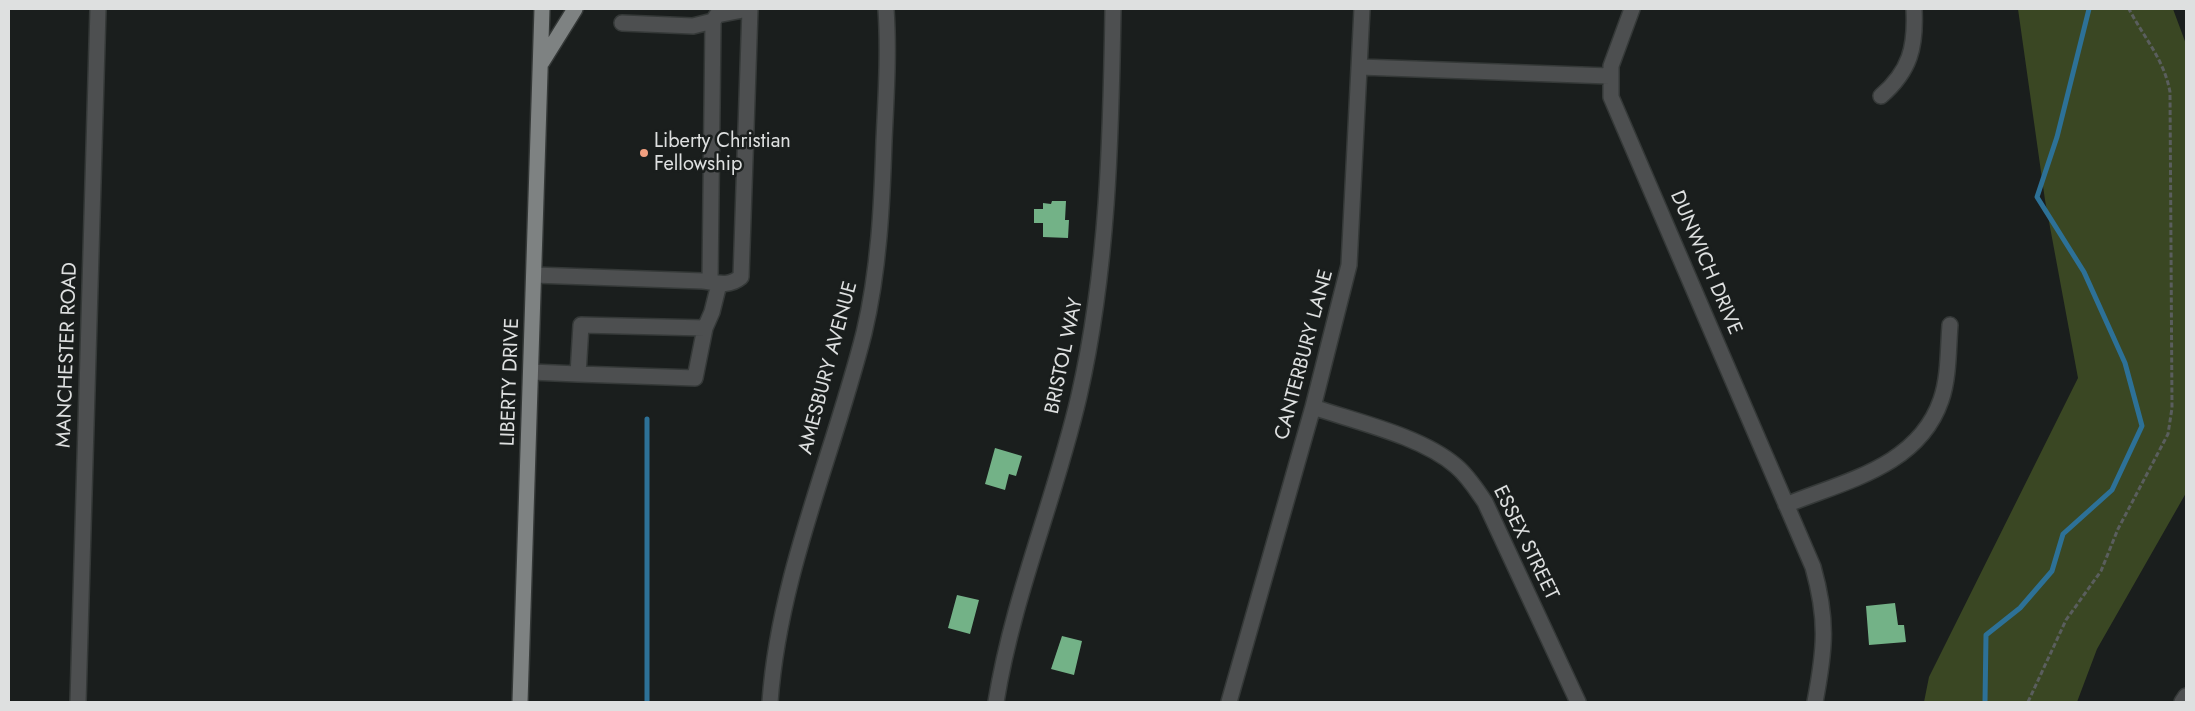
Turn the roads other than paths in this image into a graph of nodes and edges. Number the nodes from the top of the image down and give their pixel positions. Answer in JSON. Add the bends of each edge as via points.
{"nodes":[{"id":1,"x":98,"y":9,"type":"edge"},
{"id":2,"x":542,"y":9,"type":"edge"},
{"id":3,"x":575,"y":9,"type":"edge"},
{"id":4,"x":748,"y":9,"type":"edge"},
{"id":5,"x":886,"y":9,"type":"edge"},
{"id":6,"x":1113,"y":9,"type":"edge"},
{"id":7,"x":1362,"y":9,"type":"edge"},
{"id":8,"x":1632,"y":9,"type":"edge"},
{"id":9,"x":1914,"y":9,"type":"edge"},
{"id":10,"x":713,"y":21,"type":"junction"},
{"id":11,"x":622,"y":23,"type":"dead end"},
{"id":12,"x":541,"y":63,"type":"junction"},
{"id":13,"x":1360,"y":67,"type":"junction"},
{"id":14,"x":1609,"y":76,"type":"junction"},
{"id":15,"x":1881,"y":96,"type":"dead end"},
{"id":16,"x":534,"y":275,"type":"junction"},
{"id":17,"x":714,"y":283,"type":"junction"},
{"id":18,"x":1950,"y":325,"type":"dead end"},
{"id":19,"x":705,"y":328,"type":"junction"},
{"id":20,"x":531,"y":372,"type":"junction"},
{"id":21,"x":578,"y":374,"type":"junction"},
{"id":22,"x":1313,"y":407,"type":"junction"},
{"id":23,"x":1786,"y":505,"type":"junction"},
{"id":24,"x":2186,"y":696,"type":"edge"},
{"id":25,"x":78,"y":702,"type":"edge"},
{"id":26,"x":520,"y":702,"type":"edge"},
{"id":27,"x":770,"y":702,"type":"edge"},
{"id":28,"x":996,"y":702,"type":"edge"},
{"id":29,"x":1229,"y":702,"type":"edge"},
{"id":30,"x":1578,"y":702,"type":"edge"},
{"id":31,"x":1815,"y":702,"type":"edge"},
{"id":32,"x":2182,"y":702,"type":"edge"}],
"edges":[{"from":1,"to":25,"type":"street","name":"MANCHESTER ROAD"},
{"from":2,"to":12,"type":"main road","name":"LIBERTY DRIVE"},
{"from":3,"to":12,"type":"main road"},
{"from":4,"to":10,"type":"street","via":[[717,15]]},
{"from":4,"to":17,"type":"street","via":[[741,278],[734,283]]},
{"from":5,"to":27,"type":"street","name":"AMESBURY AVENUE","via":[[888,41],[881,223],[874,277],[850,383],[788,589],[779,629]]},
{"from":6,"to":28,"type":"street","name":"BRISTOL WAY","via":[[1102,270],[1092,334],[1062,459],[1013,618]]},
{"from":7,"to":13,"type":"street","name":"CANTERBURY LANE"},
{"from":8,"to":14,"type":"street"},
{"from":9,"to":15,"type":"street","via":[[1915,34],[1907,66],[1896,83]]},
{"from":10,"to":11,"type":"street","via":[[693,26]]},
{"from":10,"to":17,"type":"street"},
{"from":12,"to":16,"type":"main road","name":"LIBERTY DRIVE"},
{"from":13,"to":14,"type":"street"},
{"from":13,"to":22,"type":"street","name":"CANTERBURY LANE","via":[[1349,265]]},
{"from":14,"to":23,"type":"street","name":"DUNWICH DRIVE","via":[[1614,107]]},
{"from":16,"to":17,"type":"street"},
{"from":16,"to":20,"type":"main road","name":"LIBERTY DRIVE"},
{"from":17,"to":19,"type":"street","via":[[712,312]]},
{"from":18,"to":23,"type":"street","via":[[1940,401],[1921,436],[1890,462]]},
{"from":19,"to":21,"type":"street","via":[[695,378]]},
{"from":19,"to":21,"type":"street","via":[[581,325]]},
{"from":20,"to":21,"type":"street"},
{"from":20,"to":26,"type":"main road","name":"LIBERTY DRIVE"},
{"from":22,"to":29,"type":"street","name":"CANTERBURY LANE"},
{"from":22,"to":30,"type":"street","name":"ESSEX STREET","via":[[1416,442],[1450,462],[1472,483],[1485,502]]},
{"from":23,"to":31,"type":"street","name":"DUNWICH DRIVE","via":[[1813,567],[1824,616],[1824,655]]},
{"from":24,"to":32,"type":"street"}]}
